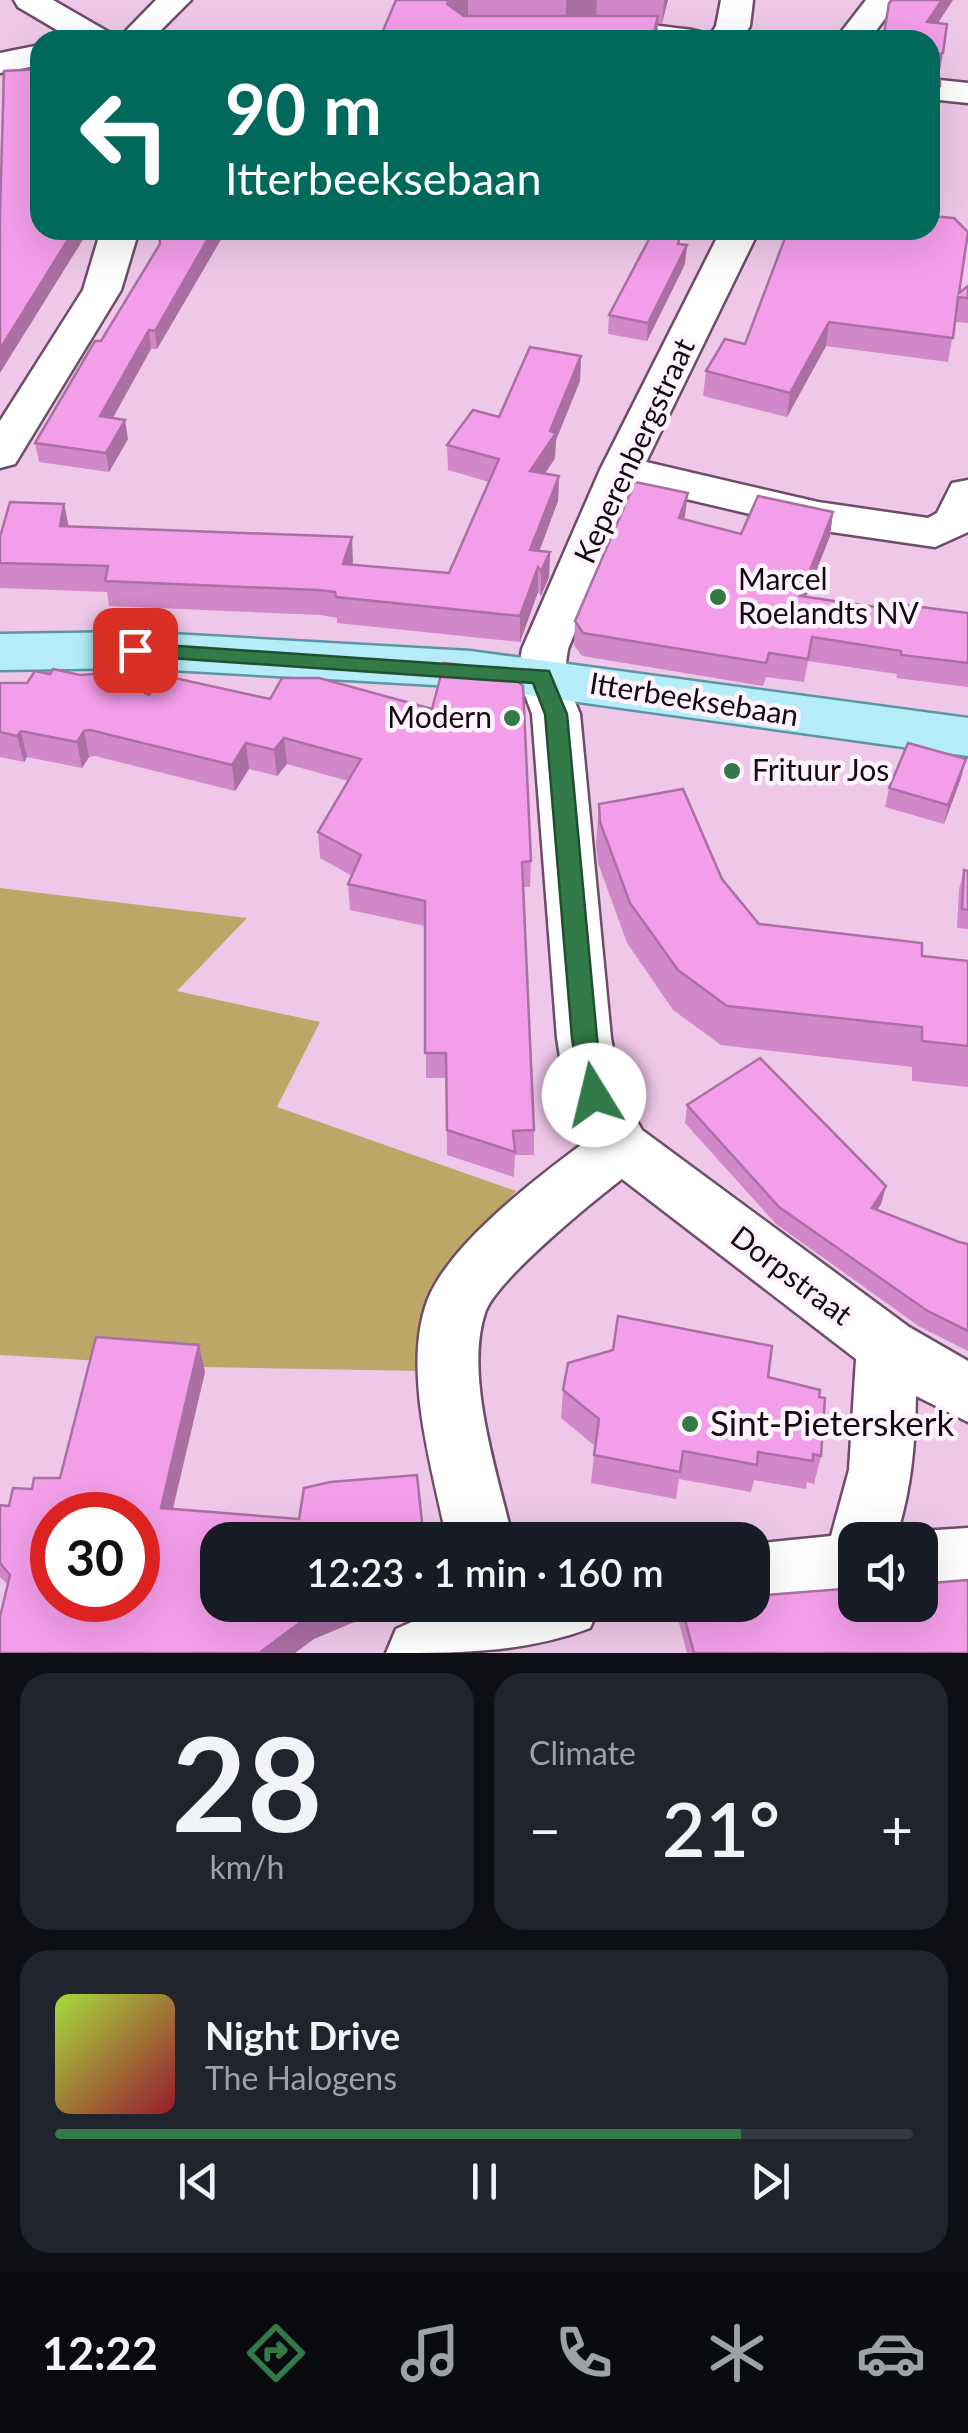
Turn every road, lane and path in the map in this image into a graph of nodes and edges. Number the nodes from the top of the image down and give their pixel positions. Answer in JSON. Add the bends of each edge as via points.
{"nodes":[{"id":1,"x":30,"y":0,"type":"edge"},
{"id":2,"x":175,"y":0,"type":"edge"},
{"id":3,"x":737,"y":0,"type":"edge"},
{"id":4,"x":883,"y":0,"type":"edge"},
{"id":5,"x":694,"y":2,"type":"edge"},
{"id":6,"x":81,"y":30,"type":"edge"},
{"id":7,"x":147,"y":30,"type":"edge"},
{"id":8,"x":708,"y":30,"type":"edge"},
{"id":9,"x":730,"y":30,"type":"edge"},
{"id":10,"x":860,"y":30,"type":"edge"},
{"id":11,"x":30,"y":57,"type":"edge"},
{"id":12,"x":0,"y":63,"type":"edge"},
{"id":13,"x":940,"y":91,"type":"edge"},
{"id":14,"x":968,"y":93,"type":"edge"},
{"id":15,"x":117,"y":240,"type":"edge"},
{"id":16,"x":735,"y":240,"type":"edge"},
{"id":17,"x":763,"y":240,"type":"edge"},
{"id":18,"x":686,"y":339,"type":"junction"},
{"id":19,"x":0,"y":455,"type":"edge"},
{"id":20,"x":621,"y":470,"type":"junction"},
{"id":21,"x":967,"y":493,"type":"edge"},
{"id":22,"x":0,"y":652,"type":"edge"},
{"id":23,"x":542,"y":676,"type":"junction"},
{"id":24,"x":968,"y":737,"type":"edge"},
{"id":25,"x":622,"y":1147,"type":"junction"},
{"id":26,"x":887,"y":1347,"type":"junction"},
{"id":27,"x":968,"y":1393,"type":"edge"},
{"id":28,"x":476,"y":1522,"type":"edge"},
{"id":29,"x":870,"y":1522,"type":"edge"},
{"id":30,"x":838,"y":1560,"type":"edge"},
{"id":31,"x":968,"y":1560,"type":"edge"},
{"id":32,"x":938,"y":1562,"type":"edge"},
{"id":33,"x":770,"y":1573,"type":"edge"},
{"id":34,"x":476,"y":1622,"type":"edge"},
{"id":35,"x":420,"y":1653,"type":"edge"}],
"edges":[{"from":1,"to":6,"type":"street"},
{"from":2,"to":7,"type":"street"},
{"from":3,"to":9,"type":"street"},
{"from":4,"to":10,"type":"street"},
{"from":5,"to":8,"type":"street"},
{"from":11,"to":12,"type":"street"},
{"from":13,"to":14,"type":"street"},
{"from":15,"to":19,"type":"street","via":[[102,290]]},
{"from":16,"to":18,"type":"street","name":"Keperenbergstraat"},
{"from":17,"to":18,"type":"street","via":[[718,330]]},
{"from":18,"to":20,"type":"street","name":"Keperenbergstraat"},
{"from":20,"to":21,"type":"street","via":[[818,516],[935,533],[955,521]]},
{"from":20,"to":23,"type":"street","name":"Keperenbergstraat","via":[[545,649]]},
{"from":22,"to":23,"type":"main road","name":"Itterbeeksebaan","via":[[135,650]]},
{"from":23,"to":24,"type":"main road","name":"Itterbeeksebaan"},
{"from":23,"to":25,"type":"street","name":"Dorpstraat","via":[[556,714],[584,1038],[594,1095]]},
{"from":25,"to":26,"type":"street","name":"Dorpstraat"},
{"from":25,"to":28,"type":"street","via":[[519,1228],[457,1300],[449,1341]]},
{"from":26,"to":27,"type":"street","name":"Dorpstraat"},
{"from":26,"to":29,"type":"street","via":[[882,1470]]},
{"from":30,"to":33,"type":"street"},
{"from":31,"to":32,"type":"street"},
{"from":34,"to":35,"type":"street"}]}
